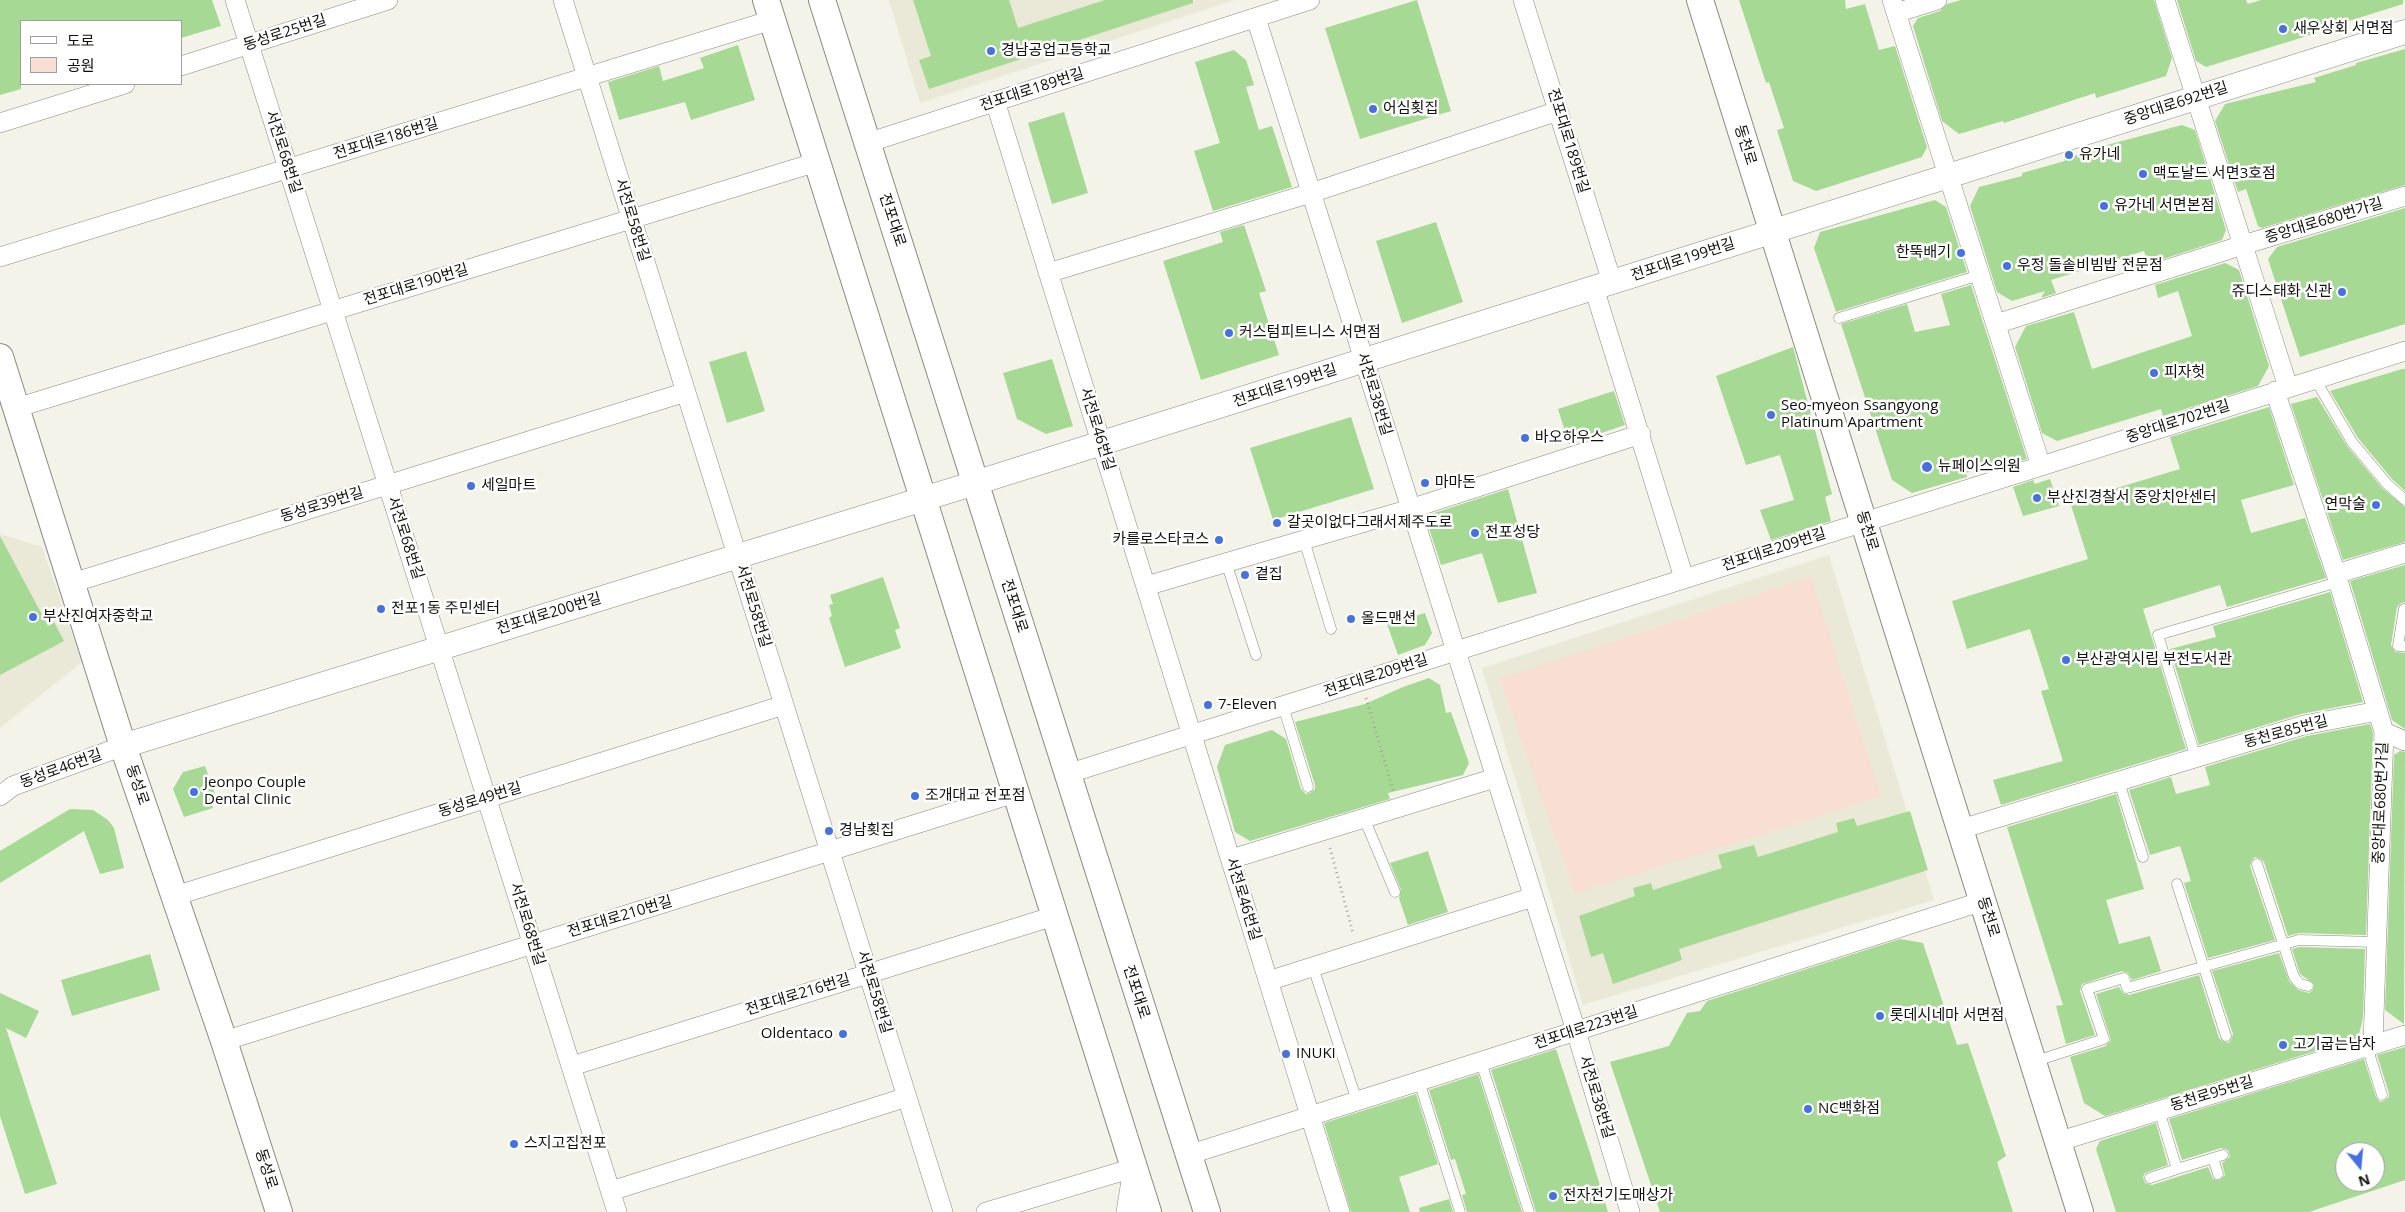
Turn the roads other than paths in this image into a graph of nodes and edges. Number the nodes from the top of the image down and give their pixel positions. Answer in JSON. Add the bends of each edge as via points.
{"nodes":[{"id":1,"x":235,"y":0,"type":"edge"},
{"id":2,"x":388,"y":0,"type":"edge"},
{"id":3,"x":563,"y":0,"type":"edge"},
{"id":4,"x":822,"y":0,"type":"edge"},
{"id":5,"x":1310,"y":0,"type":"edge"},
{"id":6,"x":1523,"y":0,"type":"edge"},
{"id":7,"x":1700,"y":0,"type":"edge"},
{"id":8,"x":1937,"y":0,"type":"edge"},
{"id":9,"x":2165,"y":0,"type":"edge"},
{"id":10,"x":1894,"y":6,"type":"edge"},
{"id":11,"x":769,"y":10,"type":"edge"},
{"id":12,"x":1256,"y":18,"type":"junction"},
{"id":13,"x":2405,"y":32,"type":"edge"},
{"id":14,"x":249,"y":44,"type":"junction"},
{"id":15,"x":182,"y":66,"type":"edge"},
{"id":16,"x":588,"y":77,"type":"junction"},
{"id":17,"x":122,"y":85,"type":"edge"},
{"id":18,"x":2196,"y":98,"type":"junction"},
{"id":19,"x":995,"y":101,"type":"junction"},
{"id":20,"x":1558,"y":111,"type":"junction"},
{"id":21,"x":0,"y":124,"type":"edge"},
{"id":22,"x":867,"y":143,"type":"junction"},
{"id":23,"x":817,"y":162,"type":"junction"},
{"id":24,"x":288,"y":169,"type":"junction"},
{"id":25,"x":1948,"y":176,"type":"junction"},
{"id":26,"x":1311,"y":193,"type":"junction"},
{"id":27,"x":2405,"y":196,"type":"edge"},
{"id":28,"x":632,"y":219,"type":"junction"},
{"id":29,"x":1772,"y":232,"type":"junction"},
{"id":30,"x":2243,"y":245,"type":"junction"},
{"id":31,"x":0,"y":257,"type":"edge"},
{"id":32,"x":1048,"y":273,"type":"junction"},
{"id":33,"x":1980,"y":275,"type":"junction"},
{"id":34,"x":1603,"y":285,"type":"junction"},
{"id":35,"x":333,"y":311,"type":"junction"},
{"id":36,"x":1839,"y":318,"type":"dead end"},
{"id":37,"x":1996,"y":324,"type":"junction"},
{"id":38,"x":2405,"y":351,"type":"edge"},
{"id":39,"x":0,"y":357,"type":"edge"},
{"id":40,"x":1364,"y":361,"type":"junction"},
{"id":41,"x":2315,"y":379,"type":"junction"},
{"id":42,"x":2282,"y":389,"type":"junction"},
{"id":43,"x":686,"y":392,"type":"junction"},
{"id":44,"x":16,"y":408,"type":"junction"},
{"id":45,"x":1641,"y":434,"type":"junction"},
{"id":46,"x":1101,"y":444,"type":"junction"},
{"id":47,"x":2041,"y":466,"type":"junction"},
{"id":48,"x":975,"y":483,"type":"junction"},
{"id":49,"x":388,"y":484,"type":"junction"},
{"id":50,"x":923,"y":499,"type":"junction"},
{"id":51,"x":2405,"y":500,"type":"edge"},
{"id":52,"x":1410,"y":508,"type":"junction"},
{"id":53,"x":1864,"y":522,"type":"junction"},
{"id":54,"x":1304,"y":540,"type":"junction"},
{"id":55,"x":2405,"y":553,"type":"edge"},
{"id":56,"x":738,"y":556,"type":"junction"},
{"id":57,"x":1226,"y":562,"type":"junction"},
{"id":58,"x":1684,"y":578,"type":"junction"},
{"id":59,"x":2337,"y":578,"type":"junction"},
{"id":60,"x":72,"y":583,"type":"junction"},
{"id":61,"x":1146,"y":586,"type":"junction"},
{"id":62,"x":2404,"y":609,"type":"edge"},
{"id":63,"x":1331,"y":629,"type":"dead end"},
{"id":64,"x":2405,"y":646,"type":"edge"},
{"id":65,"x":440,"y":648,"type":"junction"},
{"id":66,"x":1455,"y":651,"type":"junction"},
{"id":67,"x":1256,"y":655,"type":"dead end"},
{"id":68,"x":784,"y":705,"type":"junction"},
{"id":69,"x":1283,"y":706,"type":"junction"},
{"id":70,"x":2378,"y":711,"type":"junction"},
{"id":71,"x":2384,"y":732,"type":"junction"},
{"id":72,"x":1192,"y":734,"type":"junction"},
{"id":73,"x":2405,"y":741,"type":"edge"},
{"id":74,"x":123,"y":746,"type":"junction"},
{"id":75,"x":2196,"y":758,"type":"junction"},
{"id":76,"x":1067,"y":774,"type":"junction"},
{"id":77,"x":1495,"y":778,"type":"junction"},
{"id":78,"x":2119,"y":782,"type":"junction"},
{"id":79,"x":1308,"y":787,"type":"dead end"},
{"id":80,"x":1015,"y":793,"type":"junction"},
{"id":81,"x":0,"y":796,"type":"edge"},
{"id":82,"x":488,"y":798,"type":"junction"},
{"id":83,"x":1364,"y":818,"type":"junction"},
{"id":84,"x":1961,"y":829,"type":"junction"},
{"id":85,"x":830,"y":851,"type":"junction"},
{"id":86,"x":2143,"y":857,"type":"dead end"},
{"id":87,"x":1231,"y":859,"type":"junction"},
{"id":88,"x":2257,"y":864,"type":"dead end"},
{"id":89,"x":2177,"y":884,"type":"dead end"},
{"id":90,"x":1394,"y":892,"type":"dead end"},
{"id":91,"x":175,"y":896,"type":"junction"},
{"id":92,"x":1533,"y":896,"type":"junction"},
{"id":93,"x":1983,"y":901,"type":"junction"},
{"id":94,"x":1054,"y":916,"type":"junction"},
{"id":95,"x":2376,"y":942,"type":"junction"},
{"id":96,"x":534,"y":944,"type":"junction"},
{"id":97,"x":2283,"y":944,"type":"junction"},
{"id":98,"x":2203,"y":966,"type":"junction"},
{"id":99,"x":1313,"y":967,"type":"junction"},
{"id":100,"x":868,"y":974,"type":"junction"},
{"id":101,"x":1268,"y":981,"type":"junction"},
{"id":102,"x":2308,"y":986,"type":"dead end"},
{"id":103,"x":1576,"y":1031,"type":"junction"},
{"id":104,"x":2405,"y":1034,"type":"edge"},
{"id":105,"x":2226,"y":1036,"type":"dead end"},
{"id":106,"x":224,"y":1041,"type":"junction"},
{"id":107,"x":2370,"y":1045,"type":"junction"},
{"id":108,"x":1482,"y":1062,"type":"junction"},
{"id":109,"x":2032,"y":1063,"type":"junction"},
{"id":110,"x":572,"y":1066,"type":"junction"},
{"id":111,"x":1419,"y":1081,"type":"junction"},
{"id":112,"x":2382,"y":1094,"type":"dead end"},
{"id":113,"x":907,"y":1097,"type":"junction"},
{"id":114,"x":1357,"y":1101,"type":"junction"},
{"id":115,"x":2159,"y":1110,"type":"junction"},
{"id":116,"x":1310,"y":1116,"type":"junction"},
{"id":117,"x":2057,"y":1142,"type":"junction"},
{"id":118,"x":1188,"y":1155,"type":"junction"},
{"id":119,"x":1133,"y":1168,"type":"junction"},
{"id":120,"x":2177,"y":1169,"type":"junction"},
{"id":121,"x":2218,"y":1174,"type":"dead end"},
{"id":122,"x":2150,"y":1178,"type":"dead end"},
{"id":123,"x":611,"y":1191,"type":"junction"},
{"id":124,"x":279,"y":1212,"type":"edge"},
{"id":125,"x":617,"y":1212,"type":"edge"},
{"id":126,"x":943,"y":1212,"type":"edge"},
{"id":127,"x":986,"y":1212,"type":"edge"},
{"id":128,"x":1126,"y":1212,"type":"edge"},
{"id":129,"x":1148,"y":1212,"type":"edge"},
{"id":130,"x":1207,"y":1212,"type":"edge"},
{"id":131,"x":1340,"y":1212,"type":"edge"},
{"id":132,"x":1460,"y":1212,"type":"edge"},
{"id":133,"x":1529,"y":1212,"type":"edge"},
{"id":134,"x":1630,"y":1212,"type":"edge"},
{"id":135,"x":2080,"y":1212,"type":"edge"}],
"edges":[{"from":1,"to":14,"type":"street","name":"서전로68번길"},
{"from":2,"to":14,"type":"street","name":"동성로25번길"},
{"from":3,"to":16,"type":"street","name":"서전로58번길"},
{"from":4,"to":22,"type":"main road","name":"전포대로"},
{"from":5,"to":12,"type":"street","name":"전포대로189번길"},
{"from":6,"to":20,"type":"street","name":"전포대로189번길"},
{"from":7,"to":29,"type":"main road","name":"동천로"},
{"from":8,"to":10,"type":"street"},
{"from":9,"to":18,"type":"street","name":"중앙대로680번가길"},
{"from":10,"to":25,"type":"street"},
{"from":11,"to":16,"type":"street","name":"전포대로186번길"},
{"from":11,"to":23,"type":"main road"},
{"from":12,"to":19,"type":"street","name":"전포대로189번길"},
{"from":12,"to":26,"type":"street","name":"서전로38번길"},
{"from":13,"to":18,"type":"street","name":"중앙대로692번길"},
{"from":14,"to":15,"type":"street","name":"동성로25번길"},
{"from":14,"to":24,"type":"street","name":"서전로68번길"},
{"from":16,"to":24,"type":"street","name":"전포대로186번길"},
{"from":16,"to":28,"type":"street","name":"서전로58번길"},
{"from":17,"to":21,"type":"street"},
{"from":18,"to":25,"type":"street","name":"중앙대로692번길"},
{"from":18,"to":30,"type":"street","name":"중앙대로680번가길"},
{"from":19,"to":22,"type":"street","name":"전포대로189번길"},
{"from":19,"to":32,"type":"street","name":"서전로46번길"},
{"from":20,"to":26,"type":"street"},
{"from":20,"to":34,"type":"street","name":"전포대로189번길"},
{"from":22,"to":48,"type":"main road","name":"전포대로"},
{"from":23,"to":28,"type":"street","name":"전포대로190번길"},
{"from":23,"to":50,"type":"main road"},
{"from":24,"to":31,"type":"street","name":"전포대로186번길"},
{"from":24,"to":35,"type":"street","name":"서전로68번길"},
{"from":25,"to":29,"type":"street","name":"중앙대로692번길"},
{"from":25,"to":33,"type":"street"},
{"from":26,"to":32,"type":"street"},
{"from":26,"to":40,"type":"street","name":"서전로38번길"},
{"from":27,"to":30,"type":"street","name":"중앙대로680번가길"},
{"from":28,"to":35,"type":"street","name":"전포대로190번길"},
{"from":28,"to":43,"type":"street","name":"서전로58번길"},
{"from":29,"to":34,"type":"street","name":"전포대로199번길"},
{"from":29,"to":53,"type":"main road","name":"동천로"},
{"from":30,"to":37,"type":"street"},
{"from":30,"to":42,"type":"street","name":"중앙대로680번가길"},
{"from":32,"to":46,"type":"street","name":"서전로46번길"},
{"from":33,"to":36,"type":"lane"},
{"from":33,"to":37,"type":"street"},
{"from":34,"to":40,"type":"street","name":"전포대로199번길"},
{"from":34,"to":45,"type":"street"},
{"from":35,"to":44,"type":"street","name":"전포대로190번길"},
{"from":35,"to":49,"type":"street","name":"서전로68번길"},
{"from":37,"to":47,"type":"street"},
{"from":38,"to":41,"type":"street","name":"중앙대로702번길"},
{"from":39,"to":44,"type":"main road","name":"동성로"},
{"from":40,"to":46,"type":"street","name":"전포대로199번길"},
{"from":40,"to":52,"type":"street","name":"서전로38번길"},
{"from":41,"to":42,"type":"street","name":"중앙대로702번길"},
{"from":41,"to":51,"type":"lane","via":[[2352,442]]},
{"from":42,"to":47,"type":"street","name":"중앙대로702번길"},
{"from":42,"to":59,"type":"street","name":"중앙대로680번가길"},
{"from":43,"to":49,"type":"street","name":"동성로39번길"},
{"from":43,"to":56,"type":"street","name":"서전로58번길"},
{"from":44,"to":60,"type":"main road","name":"동성로"},
{"from":45,"to":52,"type":"street"},
{"from":45,"to":58,"type":"street"},
{"from":46,"to":48,"type":"street","name":"전포대로199번길"},
{"from":46,"to":61,"type":"street","name":"서전로46번길"},
{"from":47,"to":53,"type":"street","name":"중앙대로702번길"},
{"from":48,"to":50,"type":"street","name":"전포대로200번길"},
{"from":48,"to":76,"type":"main road","name":"전포대로"},
{"from":49,"to":60,"type":"street","name":"동성로39번길"},
{"from":49,"to":65,"type":"street","name":"서전로68번길"},
{"from":50,"to":56,"type":"street","name":"전포대로200번길"},
{"from":50,"to":80,"type":"main road"},
{"from":52,"to":54,"type":"street"},
{"from":52,"to":66,"type":"street","name":"서전로38번길"},
{"from":53,"to":58,"type":"street","name":"전포대로209번길"},
{"from":53,"to":84,"type":"main road","name":"동천로"},
{"from":54,"to":57,"type":"street"},
{"from":54,"to":63,"type":"lane"},
{"from":55,"to":59,"type":"street"},
{"from":56,"to":65,"type":"street","name":"전포대로200번길"},
{"from":56,"to":68,"type":"street","name":"서전로58번길"},
{"from":57,"to":61,"type":"street"},
{"from":57,"to":67,"type":"lane"},
{"from":58,"to":66,"type":"street","name":"전포대로209번길"},
{"from":59,"to":70,"type":"street","name":"중앙대로680번가길"},
{"from":59,"to":75,"type":"lane","via":[[2158,636]]},
{"from":60,"to":74,"type":"main road","name":"동성로"},
{"from":61,"to":72,"type":"street","name":"서전로46번길"},
{"from":62,"to":64,"type":"lane","via":[[2398,646]]},
{"from":65,"to":74,"type":"street","name":"전포대로200번길"},
{"from":65,"to":82,"type":"street","name":"서전로68번길"},
{"from":66,"to":69,"type":"street","name":"전포대로209번길"},
{"from":66,"to":77,"type":"street","name":"서전로38번길"},
{"from":68,"to":82,"type":"street","name":"동성로49번길"},
{"from":68,"to":85,"type":"street","name":"서전로58번길"},
{"from":69,"to":72,"type":"street","name":"전포대로209번길"},
{"from":69,"to":79,"type":"lane"},
{"from":70,"to":71,"type":"street","name":"중앙대로680번가길"},
{"from":70,"to":75,"type":"street","name":"동천로85번길","via":[[2304,725]]},
{"from":71,"to":73,"type":"street"},
{"from":71,"to":95,"type":"street","name":"중앙대로680번가길"},
{"from":72,"to":76,"type":"street","name":"전포대로209번길"},
{"from":72,"to":87,"type":"street","name":"서전로46번길"},
{"from":74,"to":81,"type":"street","name":"동성로46번길","via":[[13,786]]},
{"from":74,"to":91,"type":"main road","name":"동성로"},
{"from":75,"to":78,"type":"street","name":"동천로85번길"},
{"from":76,"to":118,"type":"main road","name":"전포대로"},
{"from":77,"to":83,"type":"street"},
{"from":77,"to":92,"type":"street","name":"서전로38번길"},
{"from":78,"to":84,"type":"street","name":"동천로85번길"},
{"from":78,"to":86,"type":"lane"},
{"from":80,"to":85,"type":"street","name":"전포대로210번길"},
{"from":80,"to":94,"type":"main road"},
{"from":82,"to":91,"type":"street","name":"동성로49번길"},
{"from":82,"to":96,"type":"street","name":"서전로68번길"},
{"from":83,"to":87,"type":"street"},
{"from":83,"to":90,"type":"lane"},
{"from":84,"to":93,"type":"main road","name":"동천로"},
{"from":85,"to":96,"type":"street","name":"전포대로210번길"},
{"from":85,"to":100,"type":"street","name":"서전로58번길"},
{"from":87,"to":101,"type":"street","name":"서전로46번길"},
{"from":88,"to":97,"type":"lane"},
{"from":89,"to":98,"type":"lane"},
{"from":91,"to":106,"type":"main road","name":"동성로"},
{"from":92,"to":99,"type":"street"},
{"from":92,"to":103,"type":"street","name":"서전로38번길"},
{"from":93,"to":103,"type":"street","name":"전포대로223번길"},
{"from":93,"to":109,"type":"main road","name":"동천로"},
{"from":94,"to":100,"type":"street","name":"전포대로216번길"},
{"from":94,"to":119,"type":"main road"},
{"from":95,"to":97,"type":"lane","via":[[2299,940]]},
{"from":95,"to":107,"type":"street","name":"중앙대로680번가길"},
{"from":96,"to":106,"type":"street","name":"전포대로210번길"},
{"from":96,"to":110,"type":"street","name":"서전로68번길"},
{"from":97,"to":98,"type":"lane"},
{"from":97,"to":102,"type":"lane","via":[[2294,977],[2300,984]]},
{"from":98,"to":105,"type":"lane"},
{"from":98,"to":109,"type":"lane","via":[[2128,988],[2124,978],[2087,989],[2104,1039]]},
{"from":99,"to":101,"type":"street"},
{"from":99,"to":114,"type":"lane"},
{"from":100,"to":110,"type":"street","name":"전포대로216번길"},
{"from":100,"to":113,"type":"street","name":"서전로58번길"},
{"from":101,"to":116,"type":"street","name":"서전로46번길"},
{"from":103,"to":108,"type":"street","name":"전포대로223번길"},
{"from":103,"to":134,"type":"street","name":"서전로38번길"},
{"from":104,"to":107,"type":"street","name":"동천로95번길"},
{"from":106,"to":124,"type":"main road","name":"동성로"},
{"from":107,"to":112,"type":"lane"},
{"from":107,"to":115,"type":"street","name":"동천로95번길"},
{"from":108,"to":111,"type":"street","name":"전포대로223번길"},
{"from":108,"to":133,"type":"lane"},
{"from":109,"to":117,"type":"main road","name":"동천로"},
{"from":110,"to":123,"type":"street","name":"서전로68번길"},
{"from":111,"to":114,"type":"street","name":"전포대로223번길"},
{"from":111,"to":132,"type":"lane"},
{"from":113,"to":123,"type":"street"},
{"from":113,"to":126,"type":"street","name":"서전로58번길"},
{"from":114,"to":116,"type":"street","name":"전포대로223번길"},
{"from":115,"to":117,"type":"street","name":"동천로95번길"},
{"from":115,"to":120,"type":"lane"},
{"from":116,"to":118,"type":"street","name":"전포대로223번길"},
{"from":116,"to":131,"type":"street","name":"서전로46번길"},
{"from":117,"to":135,"type":"main road","name":"동천로"},
{"from":118,"to":130,"type":"main road","name":"전포대로"},
{"from":119,"to":127,"type":"street"},
{"from":119,"to":128,"type":"street"},
{"from":119,"to":129,"type":"main road"},
{"from":120,"to":121,"type":"lane","via":[[2218,1157]]},
{"from":120,"to":122,"type":"lane"},
{"from":123,"to":125,"type":"street","name":"서전로68번길"}]}
